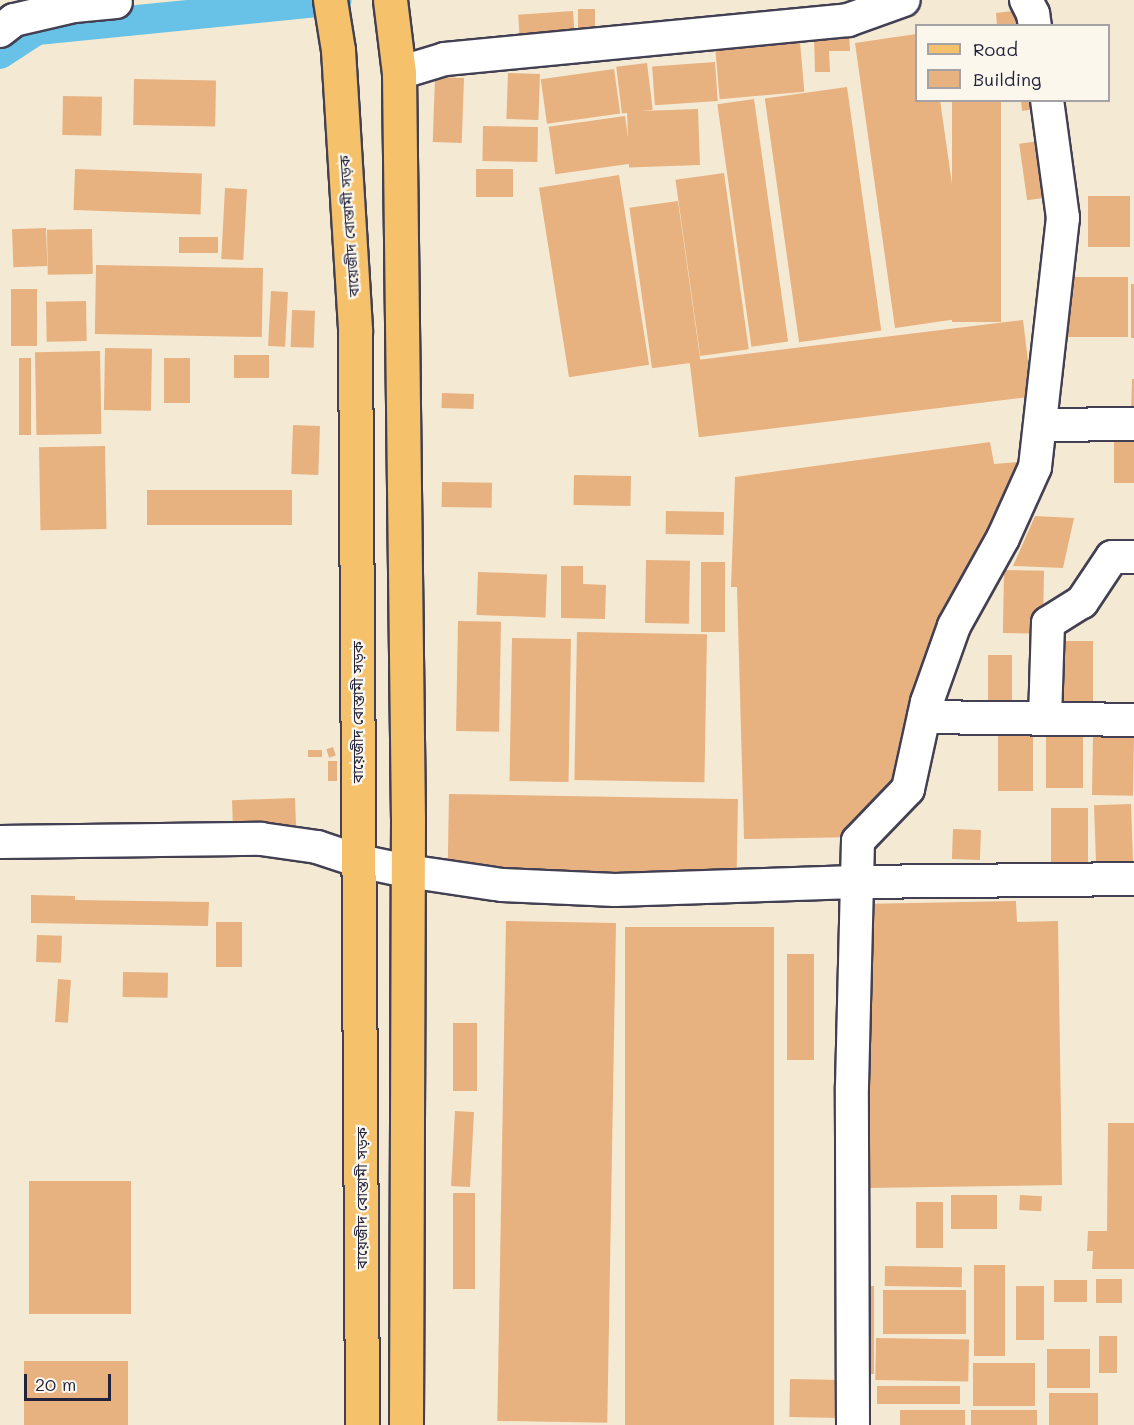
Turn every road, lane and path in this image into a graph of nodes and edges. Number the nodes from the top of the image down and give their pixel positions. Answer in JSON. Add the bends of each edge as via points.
{"nodes":[{"id":1,"x":330,"y":0,"type":"edge"},
{"id":2,"x":390,"y":0,"type":"edge"},
{"id":3,"x":904,"y":0,"type":"edge"},
{"id":4,"x":1026,"y":0,"type":"edge"},
{"id":5,"x":116,"y":2,"type":"dead end"},
{"id":6,"x":1035,"y":24,"type":"edge"},
{"id":7,"x":0,"y":31,"type":"edge"},
{"id":8,"x":397,"y":61,"type":"junction"},
{"id":9,"x":1047,"y":102,"type":"edge"},
{"id":10,"x":1134,"y":424,"type":"edge"},
{"id":11,"x":1041,"y":425,"type":"junction"},
{"id":12,"x":1134,"y":557,"type":"edge"},
{"id":13,"x":924,"y":717,"type":"junction"},
{"id":14,"x":1046,"y":719,"type":"junction"},
{"id":15,"x":1134,"y":720,"type":"edge"},
{"id":16,"x":6,"y":842,"type":"edge"},
{"id":17,"x":359,"y":861,"type":"junction"},
{"id":18,"x":407,"y":871,"type":"junction"},
{"id":19,"x":1134,"y":879,"type":"edge"},
{"id":20,"x":855,"y":882,"type":"junction"},
{"id":21,"x":362,"y":1425,"type":"edge"},
{"id":22,"x":406,"y":1425,"type":"edge"},
{"id":23,"x":853,"y":1425,"type":"edge"}],
"edges":[{"from":1,"to":17,"type":"main road","name":"বায়েজীদ বোস্তামী সড়ক","via":[[338,50],[355,331]]},
{"from":2,"to":8,"type":"main road"},
{"from":3,"to":8,"type":"street","via":[[848,20]]},
{"from":4,"to":6,"type":"street"},
{"from":5,"to":7,"type":"street","via":[[74,6],[14,20]]},
{"from":8,"to":18,"type":"main road"},
{"from":9,"to":11,"type":"street","via":[[1063,218]]},
{"from":10,"to":11,"type":"street"},
{"from":11,"to":13,"type":"street","via":[[1035,467],[1003,538],[954,626]]},
{"from":12,"to":14,"type":"street","via":[[1112,557],[1082,602],[1048,623]]},
{"from":13,"to":14,"type":"street"},
{"from":13,"to":20,"type":"street","via":[[908,789],[858,841]]},
{"from":14,"to":15,"type":"street"},
{"from":16,"to":17,"type":"street","via":[[261,839],[317,847]]},
{"from":17,"to":18,"type":"street"},
{"from":17,"to":21,"type":"main road","name":"বায়েজীদ বোস্তামী সড়ক"},
{"from":18,"to":20,"type":"street","via":[[502,885],[615,890]]},
{"from":18,"to":22,"type":"main road"},
{"from":19,"to":20,"type":"street"},
{"from":20,"to":23,"type":"street"}]}
